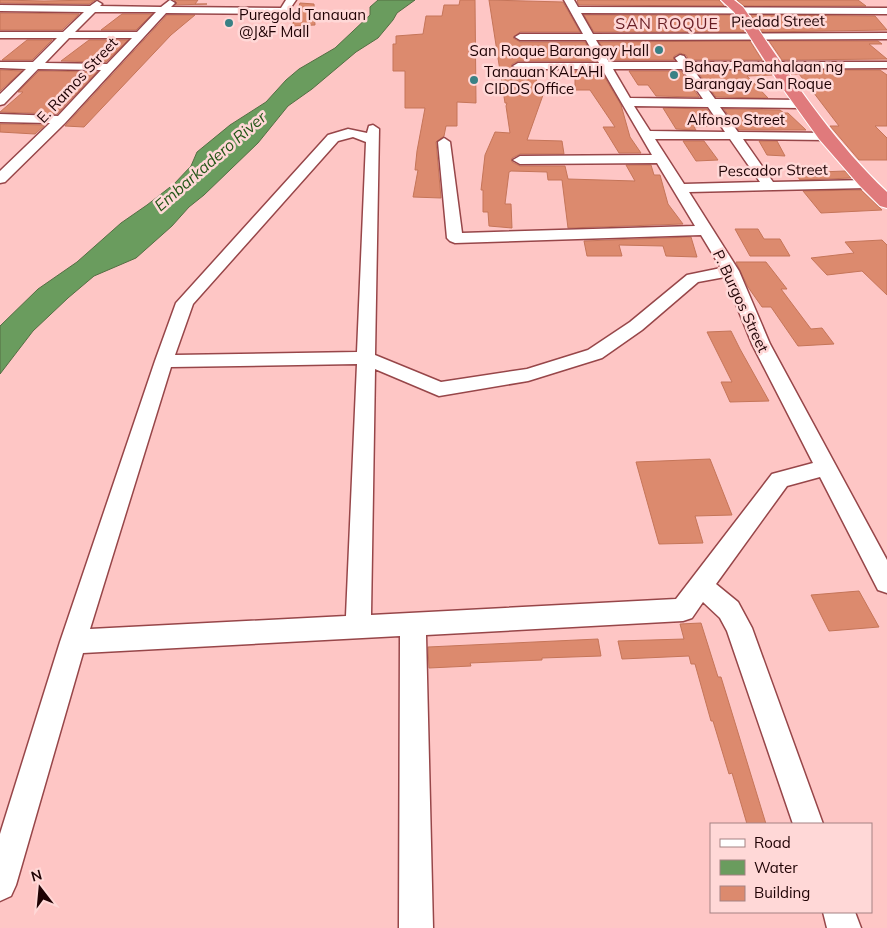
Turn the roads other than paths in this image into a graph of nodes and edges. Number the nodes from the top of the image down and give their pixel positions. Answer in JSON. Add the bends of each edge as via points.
{"nodes":[{"id":1,"x":31,"y":0,"type":"edge"},
{"id":2,"x":101,"y":0,"type":"edge"},
{"id":3,"x":173,"y":0,"type":"edge"},
{"id":4,"x":291,"y":0,"type":"edge"},
{"id":5,"x":727,"y":0,"type":"edge"},
{"id":6,"x":806,"y":0,"type":"edge"},
{"id":7,"x":572,"y":5,"type":"edge"},
{"id":8,"x":644,"y":5,"type":"edge"},
{"id":9,"x":0,"y":8,"type":"edge"},
{"id":10,"x":19,"y":8,"type":"junction"},
{"id":11,"x":92,"y":9,"type":"junction"},
{"id":12,"x":164,"y":9,"type":"junction"},
{"id":13,"x":739,"y":10,"type":"junction"},
{"id":14,"x":816,"y":10,"type":"junction"},
{"id":15,"x":887,"y":11,"type":"edge"},
{"id":16,"x":3,"y":20,"type":"dead end"},
{"id":17,"x":0,"y":35,"type":"edge"},
{"id":18,"x":66,"y":35,"type":"junction"},
{"id":19,"x":140,"y":35,"type":"junction"},
{"id":20,"x":844,"y":35,"type":"junction"},
{"id":21,"x":756,"y":36,"type":"junction"},
{"id":22,"x":887,"y":36,"type":"edge"},
{"id":23,"x":520,"y":37,"type":"dead end"},
{"id":24,"x":589,"y":37,"type":"junction"},
{"id":25,"x":666,"y":37,"type":"junction"},
{"id":26,"x":0,"y":65,"type":"edge"},
{"id":27,"x":686,"y":65,"type":"junction"},
{"id":28,"x":774,"y":65,"type":"junction"},
{"id":29,"x":883,"y":65,"type":"edge"},
{"id":30,"x":34,"y":66,"type":"junction"},
{"id":31,"x":518,"y":66,"type":"dead end"},
{"id":32,"x":607,"y":66,"type":"junction"},
{"id":33,"x":111,"y":67,"type":"junction"},
{"id":34,"x":0,"y":101,"type":"edge"},
{"id":35,"x":626,"y":102,"type":"junction"},
{"id":36,"x":713,"y":104,"type":"junction"},
{"id":37,"x":801,"y":104,"type":"junction"},
{"id":38,"x":0,"y":118,"type":"edge"},
{"id":39,"x":61,"y":120,"type":"junction"},
{"id":40,"x":647,"y":135,"type":"junction"},
{"id":41,"x":735,"y":136,"type":"junction"},
{"id":42,"x":826,"y":136,"type":"junction"},
{"id":43,"x":444,"y":142,"type":"dead end"},
{"id":44,"x":661,"y":159,"type":"junction"},
{"id":45,"x":520,"y":160,"type":"dead end"},
{"id":46,"x":0,"y":166,"type":"edge"},
{"id":47,"x":15,"y":166,"type":"junction"},
{"id":48,"x":0,"y":179,"type":"edge"},
{"id":49,"x":867,"y":184,"type":"junction"},
{"id":50,"x":770,"y":187,"type":"junction"},
{"id":51,"x":680,"y":188,"type":"junction"},
{"id":52,"x":887,"y":202,"type":"edge"},
{"id":53,"x":706,"y":230,"type":"junction"},
{"id":54,"x":731,"y":271,"type":"junction"},
{"id":55,"x":367,"y":358,"type":"junction"},
{"id":56,"x":164,"y":360,"type":"junction"},
{"id":57,"x":826,"y":467,"type":"junction"},
{"id":58,"x":887,"y":583,"type":"edge"},
{"id":59,"x":703,"y":587,"type":"junction"},
{"id":60,"x":413,"y":624,"type":"junction"},
{"id":61,"x":358,"y":627,"type":"junction"},
{"id":62,"x":73,"y":642,"type":"junction"},
{"id":63,"x":808,"y":823,"type":"edge"},
{"id":64,"x":0,"y":885,"type":"edge"},
{"id":65,"x":839,"y":913,"type":"edge"},
{"id":66,"x":416,"y":928,"type":"edge"},
{"id":67,"x":844,"y":928,"type":"edge"}],
"edges":[{"from":1,"to":10,"type":"street"},
{"from":2,"to":11,"type":"street"},
{"from":3,"to":12,"type":"street","name":"E. Ramos Street"},
{"from":4,"to":12,"type":"street","via":[[284,11]]},
{"from":5,"to":13,"type":"highway"},
{"from":6,"to":14,"type":"street"},
{"from":7,"to":8,"type":"street"},
{"from":7,"to":24,"type":"street","name":"P. Burgos Street"},
{"from":8,"to":13,"type":"street"},
{"from":8,"to":25,"type":"street"},
{"from":9,"to":10,"type":"street"},
{"from":10,"to":11,"type":"street"},
{"from":10,"to":16,"type":"street"},
{"from":11,"to":12,"type":"street"},
{"from":11,"to":18,"type":"street"},
{"from":12,"to":19,"type":"street","name":"E. Ramos Street"},
{"from":13,"to":14,"type":"street"},
{"from":13,"to":21,"type":"highway"},
{"from":14,"to":15,"type":"street"},
{"from":14,"to":20,"type":"street"},
{"from":17,"to":18,"type":"street"},
{"from":18,"to":19,"type":"street"},
{"from":18,"to":30,"type":"street"},
{"from":19,"to":33,"type":"street","name":"E. Ramos Street"},
{"from":20,"to":21,"type":"street","name":"Piedad Street"},
{"from":20,"to":22,"type":"street","name":"Piedad Street"},
{"from":20,"to":29,"type":"street"},
{"from":21,"to":25,"type":"street","name":"Piedad Street"},
{"from":21,"to":28,"type":"highway"},
{"from":23,"to":24,"type":"street","name":"Piedad Street"},
{"from":24,"to":25,"type":"street","name":"Piedad Street"},
{"from":24,"to":32,"type":"street","name":"P. Burgos Street"},
{"from":25,"to":27,"type":"street"},
{"from":26,"to":30,"type":"street"},
{"from":27,"to":28,"type":"street"},
{"from":27,"to":32,"type":"street"},
{"from":27,"to":36,"type":"street"},
{"from":28,"to":29,"type":"street"},
{"from":28,"to":37,"type":"highway"},
{"from":30,"to":33,"type":"street"},
{"from":30,"to":34,"type":"street"},
{"from":31,"to":32,"type":"street"},
{"from":32,"to":35,"type":"street","name":"P. Burgos Street"},
{"from":33,"to":39,"type":"street","name":"E. Ramos Street"},
{"from":35,"to":36,"type":"street"},
{"from":35,"to":40,"type":"street","name":"P. Burgos Street"},
{"from":36,"to":37,"type":"street"},
{"from":36,"to":41,"type":"street"},
{"from":37,"to":42,"type":"highway"},
{"from":38,"to":39,"type":"street"},
{"from":39,"to":47,"type":"street","name":"E. Ramos Street"},
{"from":40,"to":41,"type":"street","name":"Alfonso Street"},
{"from":40,"to":44,"type":"street","name":"P. Burgos Street"},
{"from":41,"to":42,"type":"street","name":"Alfonso Street"},
{"from":41,"to":50,"type":"street"},
{"from":42,"to":49,"type":"highway"},
{"from":43,"to":53,"type":"street","via":[[455,238]]},
{"from":44,"to":45,"type":"street"},
{"from":44,"to":51,"type":"street","name":"P. Burgos Street"},
{"from":46,"to":47,"type":"street"},
{"from":47,"to":48,"type":"street","name":"E. Ramos Street"},
{"from":49,"to":50,"type":"street","name":"Pescador Street"},
{"from":49,"to":52,"type":"highway"},
{"from":50,"to":51,"type":"street","name":"Pescador Street"},
{"from":51,"to":53,"type":"street","name":"P. Burgos Street"},
{"from":53,"to":54,"type":"street","name":"P. Burgos Street"},
{"from":54,"to":55,"type":"street","via":[[693,278],[636,326],[595,354],[528,375],[439,389]]},
{"from":54,"to":57,"type":"street","name":"P. Burgos Street","via":[[761,344]]},
{"from":55,"to":56,"type":"street"},
{"from":55,"to":56,"type":"street","via":[[373,135],[351,132],[333,138],[185,303]]},
{"from":55,"to":61,"type":"street"},
{"from":56,"to":62,"type":"street"},
{"from":57,"to":58,"type":"street","name":"P. Burgos Street"},
{"from":57,"to":59,"type":"street","via":[[780,480]]},
{"from":59,"to":60,"type":"street","via":[[684,610]]},
{"from":59,"to":63,"type":"street","via":[[729,610],[739,628]]},
{"from":60,"to":61,"type":"street"},
{"from":60,"to":66,"type":"street"},
{"from":61,"to":62,"type":"street"},
{"from":62,"to":64,"type":"street"},
{"from":65,"to":67,"type":"street"}]}
